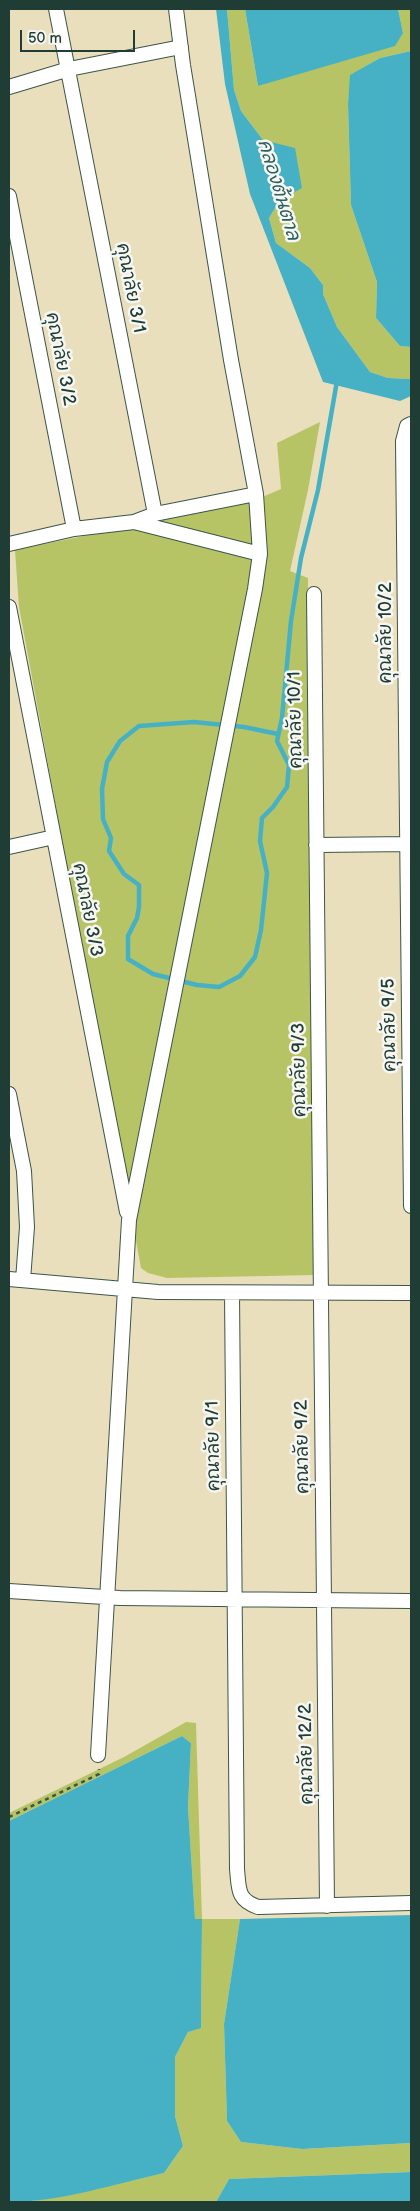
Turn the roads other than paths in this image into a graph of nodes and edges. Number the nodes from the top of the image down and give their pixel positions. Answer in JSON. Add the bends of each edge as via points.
{"nodes":[{"id":1,"x":56,"y":9,"type":"edge"},
{"id":2,"x":176,"y":9,"type":"edge"},
{"id":3,"x":181,"y":47,"type":"junction"},
{"id":4,"x":69,"y":69,"type":"junction"},
{"id":5,"x":9,"y":87,"type":"edge"},
{"id":6,"x":9,"y":196,"type":"edge"},
{"id":7,"x":411,"y":424,"type":"edge"},
{"id":8,"x":256,"y":494,"type":"junction"},
{"id":9,"x":155,"y":514,"type":"junction"},
{"id":10,"x":134,"y":522,"type":"junction"},
{"id":11,"x":74,"y":528,"type":"junction"},
{"id":12,"x":9,"y":544,"type":"edge"},
{"id":13,"x":260,"y":554,"type":"junction"},
{"id":14,"x":314,"y":594,"type":"dead end"},
{"id":15,"x":9,"y":607,"type":"edge"},
{"id":16,"x":54,"y":837,"type":"junction"},
{"id":17,"x":409,"y":844,"type":"edge"},
{"id":18,"x":316,"y":845,"type":"junction"},
{"id":19,"x":9,"y":847,"type":"edge"},
{"id":20,"x":9,"y":1094,"type":"edge"},
{"id":21,"x":411,"y":1206,"type":"edge"},
{"id":22,"x":129,"y":1220,"type":"junction"},
{"id":23,"x":16,"y":1280,"type":"edge"},
{"id":24,"x":124,"y":1289,"type":"junction"},
{"id":25,"x":232,"y":1293,"type":"junction"},
{"id":26,"x":321,"y":1294,"type":"junction"},
{"id":27,"x":411,"y":1294,"type":"edge"},
{"id":28,"x":9,"y":1591,"type":"edge"},
{"id":29,"x":109,"y":1598,"type":"junction"},
{"id":30,"x":234,"y":1600,"type":"junction"},
{"id":31,"x":324,"y":1600,"type":"junction"},
{"id":32,"x":411,"y":1601,"type":"edge"},
{"id":33,"x":98,"y":1755,"type":"road end"},
{"id":34,"x":411,"y":1903,"type":"edge"},
{"id":35,"x":327,"y":1906,"type":"junction"}],
"edges":[{"from":1,"to":4,"type":"street","name":"คุณาลัย 3/1"},
{"from":2,"to":3,"type":"street"},
{"from":3,"to":4,"type":"street"},
{"from":3,"to":8,"type":"street"},
{"from":4,"to":5,"type":"street"},
{"from":4,"to":9,"type":"street","name":"คุณาลัย 3/1"},
{"from":6,"to":11,"type":"street","name":"คุณาลัย 3/2"},
{"from":7,"to":17,"type":"street","name":"คุณาลัย 10/2","via":[[407,426],[403,441]]},
{"from":8,"to":9,"type":"street"},
{"from":8,"to":13,"type":"street"},
{"from":9,"to":10,"type":"street"},
{"from":10,"to":11,"type":"street"},
{"from":10,"to":13,"type":"street"},
{"from":11,"to":12,"type":"street"},
{"from":13,"to":22,"type":"street"},
{"from":14,"to":18,"type":"street","name":"คุณาลัย 10/1"},
{"from":15,"to":16,"type":"street","name":"คุณาลัย 3/3"},
{"from":16,"to":19,"type":"street"},
{"from":16,"to":22,"type":"street","name":"คุณาลัย 3/3"},
{"from":17,"to":18,"type":"street"},
{"from":17,"to":21,"type":"street","name":"คุณาลัย 9/5"},
{"from":18,"to":26,"type":"street","name":"คุณาลัย 9/3"},
{"from":20,"to":23,"type":"street","via":[[24,1171],[27,1227]]},
{"from":22,"to":24,"type":"street"},
{"from":23,"to":24,"type":"street"},
{"from":24,"to":25,"type":"street"},
{"from":24,"to":29,"type":"street"},
{"from":25,"to":26,"type":"street"},
{"from":25,"to":30,"type":"street","name":"คุณาลัย 9/1"},
{"from":26,"to":27,"type":"street"},
{"from":26,"to":31,"type":"street","name":"คุณาลัย 9/2"},
{"from":28,"to":29,"type":"street"},
{"from":29,"to":30,"type":"street"},
{"from":29,"to":33,"type":"street"},
{"from":30,"to":31,"type":"street"},
{"from":30,"to":35,"type":"street","name":"คุณาลัย 9/1","via":[[237,1869],[241,1895],[247,1903],[258,1907]]},
{"from":31,"to":32,"type":"street"},
{"from":31,"to":35,"type":"street","name":"คุณาลัย 12/2"},
{"from":34,"to":35,"type":"street"}]}
